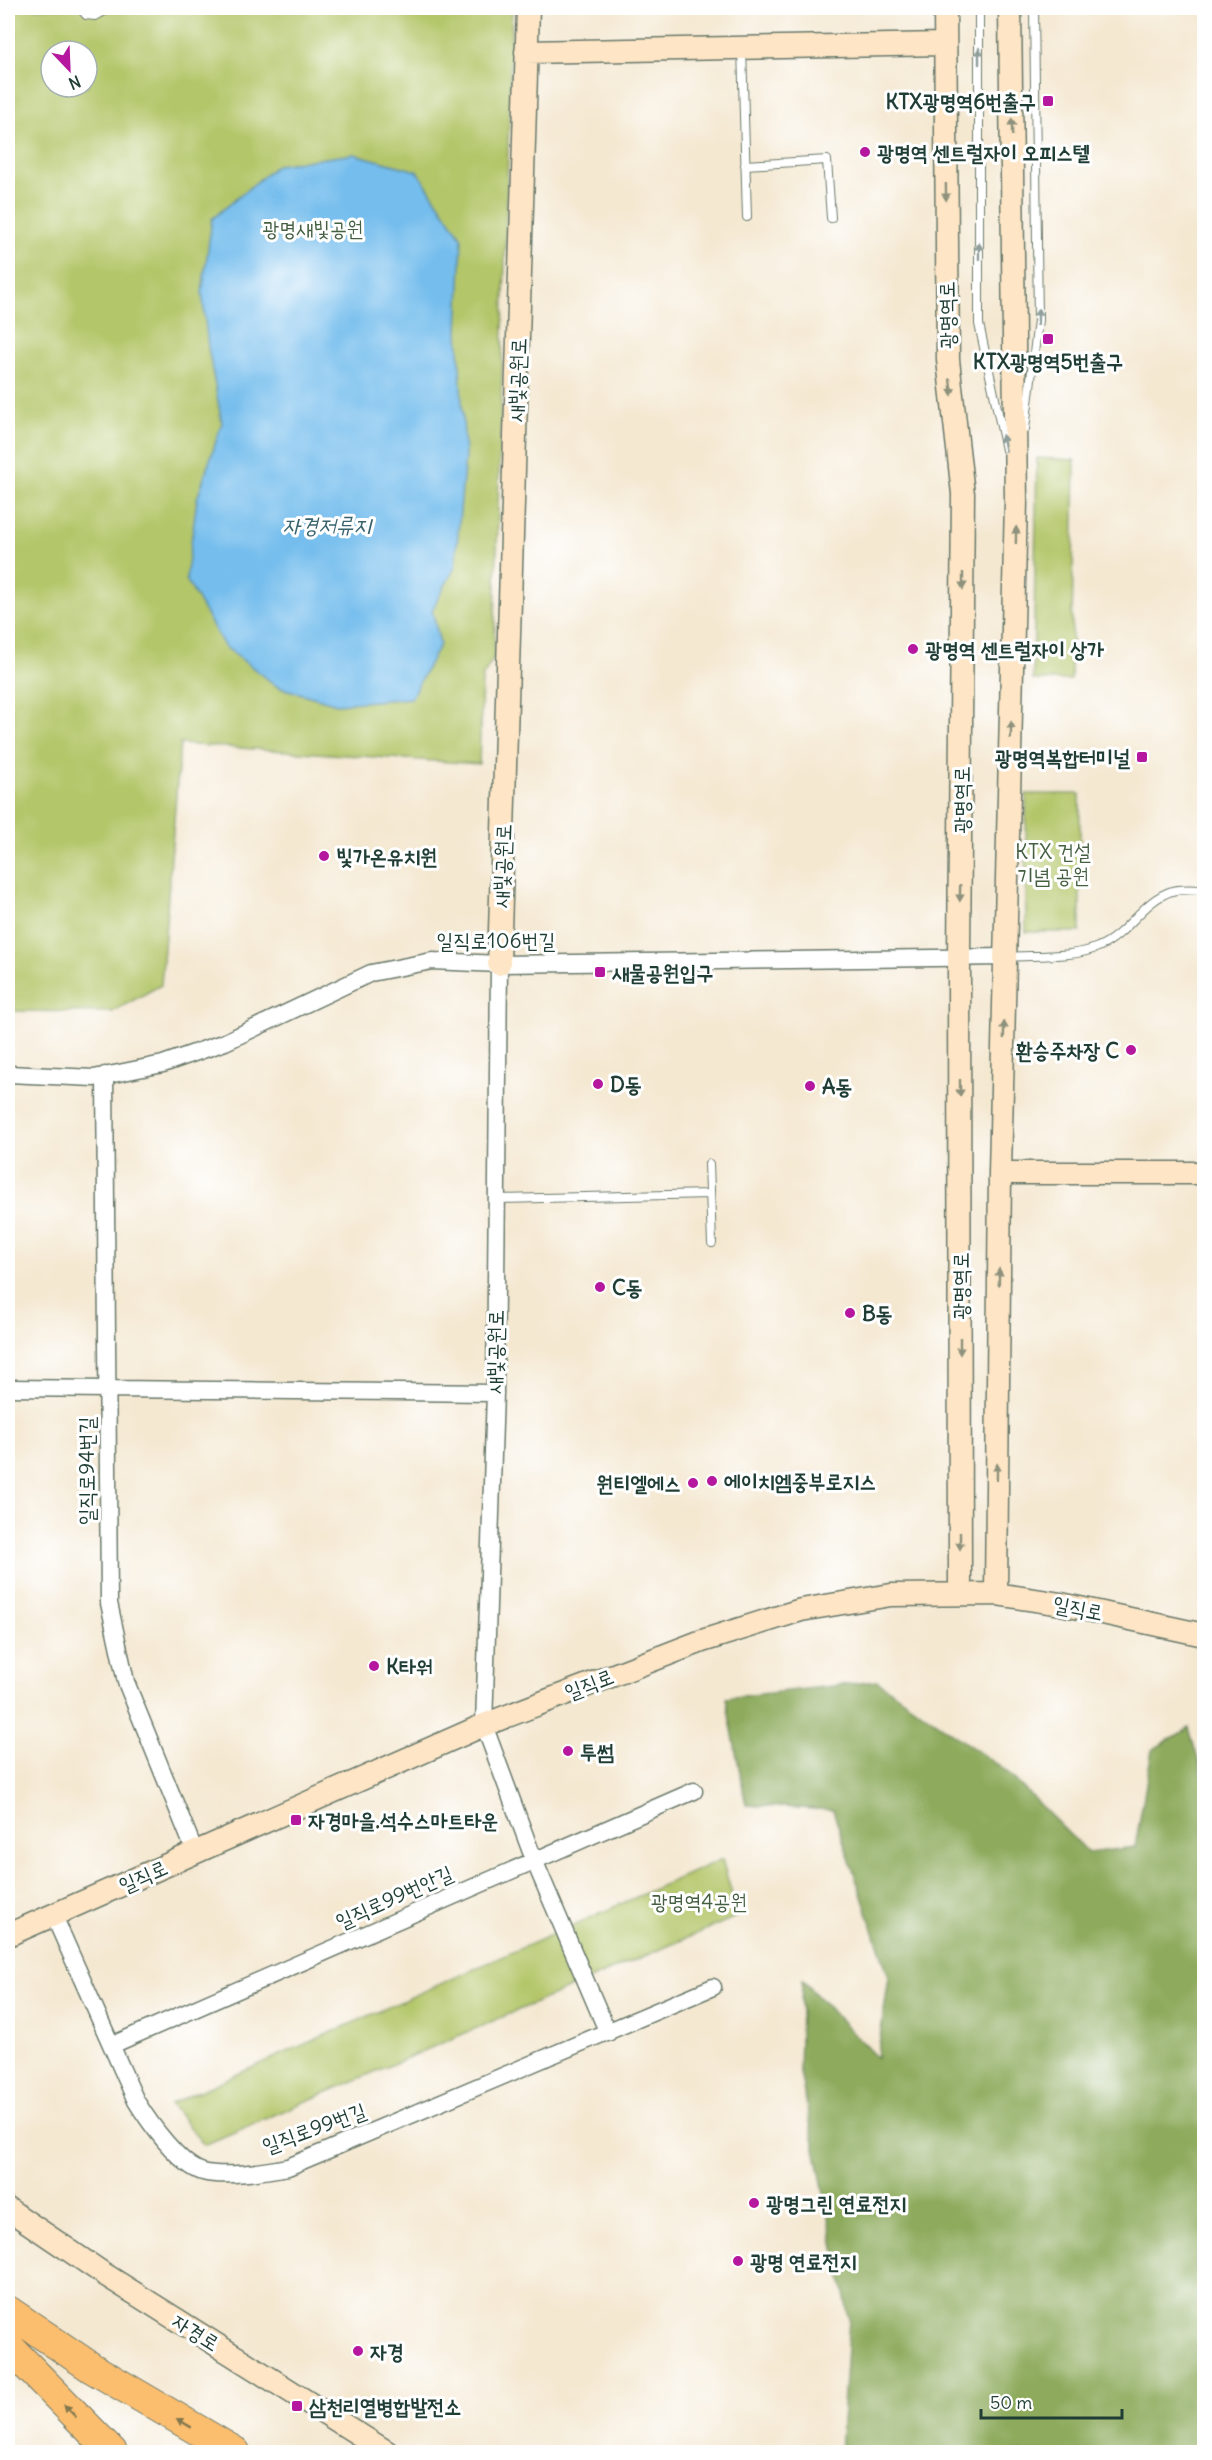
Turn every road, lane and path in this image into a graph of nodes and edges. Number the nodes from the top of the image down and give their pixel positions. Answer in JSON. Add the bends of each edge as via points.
{"nodes":[{"id":1,"x":80,"y":8,"type":"edge"},
{"id":2,"x":111,"y":8,"type":"edge"},
{"id":3,"x":528,"y":8,"type":"edge"},
{"id":4,"x":945,"y":8,"type":"edge"},
{"id":5,"x":979,"y":8,"type":"edge"},
{"id":6,"x":1010,"y":8,"type":"edge"},
{"id":7,"x":1034,"y":8,"type":"edge"},
{"id":8,"x":945,"y":44,"type":"junction"},
{"id":9,"x":742,"y":48,"type":"junction"},
{"id":10,"x":526,"y":52,"type":"junction"},
{"id":11,"x":746,"y":165,"type":"junction"},
{"id":12,"x":747,"y":217,"type":"dead end"},
{"id":13,"x":831,"y":218,"type":"dead end"},
{"id":14,"x":1016,"y":501,"type":"junction"},
{"id":15,"x":1204,"y":890,"type":"edge"},
{"id":16,"x":959,"y":956,"type":"junction"},
{"id":17,"x":1005,"y":957,"type":"junction"},
{"id":18,"x":499,"y":964,"type":"junction"},
{"id":19,"x":8,"y":1074,"type":"edge"},
{"id":20,"x":105,"y":1075,"type":"junction"},
{"id":21,"x":709,"y":1164,"type":"dead end"},
{"id":22,"x":1000,"y":1173,"type":"junction"},
{"id":23,"x":1204,"y":1173,"type":"edge"},
{"id":24,"x":710,"y":1194,"type":"junction"},
{"id":25,"x":497,"y":1199,"type":"junction"},
{"id":26,"x":712,"y":1243,"type":"dead end"},
{"id":27,"x":8,"y":1388,"type":"edge"},
{"id":28,"x":109,"y":1390,"type":"junction"},
{"id":29,"x":495,"y":1393,"type":"junction"},
{"id":30,"x":960,"y":1593,"type":"junction"},
{"id":31,"x":996,"y":1594,"type":"junction"},
{"id":32,"x":1204,"y":1635,"type":"edge"},
{"id":33,"x":484,"y":1725,"type":"junction"},
{"id":34,"x":694,"y":1791,"type":"dead end"},
{"id":35,"x":195,"y":1852,"type":"junction"},
{"id":36,"x":534,"y":1860,"type":"junction"},
{"id":37,"x":54,"y":1916,"type":"junction"},
{"id":38,"x":8,"y":1935,"type":"edge"},
{"id":39,"x":713,"y":1987,"type":"dead end"},
{"id":40,"x":608,"y":2033,"type":"junction"},
{"id":41,"x":112,"y":2045,"type":"junction"},
{"id":42,"x":8,"y":2209,"type":"edge"},
{"id":43,"x":8,"y":2311,"type":"edge"},
{"id":44,"x":8,"y":2346,"type":"edge"},
{"id":45,"x":112,"y":2452,"type":"edge"},
{"id":46,"x":235,"y":2452,"type":"edge"},
{"id":47,"x":387,"y":2452,"type":"edge"}],
"edges":[{"from":1,"to":2,"type":"lane","via":[[86,15],[95,16]]},
{"from":3,"to":10,"type":"street","name":"새빛공원로"},
{"from":4,"to":8,"type":"street","name":"광명역로"},
{"from":14,"to":5,"type":"lane","one_way":true,"via":[[979,324]]},
{"from":14,"to":6,"type":"street","name":"광명역로","one_way":true},
{"from":14,"to":7,"type":"lane","one_way":true,"via":[[1038,320]]},
{"from":8,"to":9,"type":"street"},
{"from":8,"to":16,"type":"street","name":"광명역로","one_way":true,"via":[[948,360],[963,494]]},
{"from":9,"to":10,"type":"street"},
{"from":9,"to":11,"type":"lane"},
{"from":10,"to":18,"type":"street","name":"새빛공원로"},
{"from":11,"to":12,"type":"lane"},
{"from":11,"to":13,"type":"lane","via":[[827,160]]},
{"from":17,"to":14,"type":"street","name":"광명역로","one_way":true},
{"from":15,"to":17,"type":"lane","via":[[1174,890],[1159,896],[1101,947]]},
{"from":16,"to":17,"type":"street","name":"일직로106번길"},
{"from":16,"to":18,"type":"street","name":"일직로106번길"},
{"from":16,"to":30,"type":"street","name":"광명역로","one_way":true},
{"from":22,"to":17,"type":"street","name":"광명역로","one_way":true},
{"from":18,"to":20,"type":"street","name":"일직로106번길","via":[[432,961],[371,973],[225,1042],[163,1064]]},
{"from":18,"to":25,"type":"street","name":"새빛공원로"},
{"from":19,"to":20,"type":"street","name":"일직로106번길","via":[[94,1078]]},
{"from":20,"to":28,"type":"street","name":"일직로94번길"},
{"from":21,"to":24,"type":"lane"},
{"from":22,"to":23,"type":"street"},
{"from":31,"to":22,"type":"street","name":"광명역로","one_way":true},
{"from":24,"to":25,"type":"lane"},
{"from":24,"to":26,"type":"lane"},
{"from":25,"to":29,"type":"street","name":"새빛공원로"},
{"from":27,"to":28,"type":"street"},
{"from":28,"to":29,"type":"street"},
{"from":28,"to":35,"type":"street","name":"일직로94번길","via":[[109,1603],[126,1682]]},
{"from":29,"to":33,"type":"street","name":"새빛공원로"},
{"from":30,"to":31,"type":"street","name":"일직로"},
{"from":30,"to":33,"type":"street","name":"일직로","via":[[891,1595],[801,1610],[702,1641]]},
{"from":31,"to":32,"type":"street","name":"일직로"},
{"from":33,"to":35,"type":"street","name":"일직로"},
{"from":33,"to":36,"type":"street"},
{"from":34,"to":36,"type":"street","name":"일직로99번안길"},
{"from":35,"to":37,"type":"street","name":"일직로"},
{"from":36,"to":40,"type":"street"},
{"from":36,"to":41,"type":"street","name":"일직로99번안길"},
{"from":37,"to":38,"type":"street","name":"일직로"},
{"from":37,"to":41,"type":"street","name":"일직로99번길"},
{"from":39,"to":40,"type":"street","name":"일직로99번길"},
{"from":40,"to":41,"type":"street","name":"일직로99번길","via":[[288,2167],[251,2173],[203,2172],[179,2155],[147,2118]]},
{"from":42,"to":47,"type":"street","name":"자경로"},
{"from":46,"to":43,"type":"highway","one_way":true,"via":[[92,2368]]},
{"from":45,"to":44,"type":"highway","one_way":true}]}
